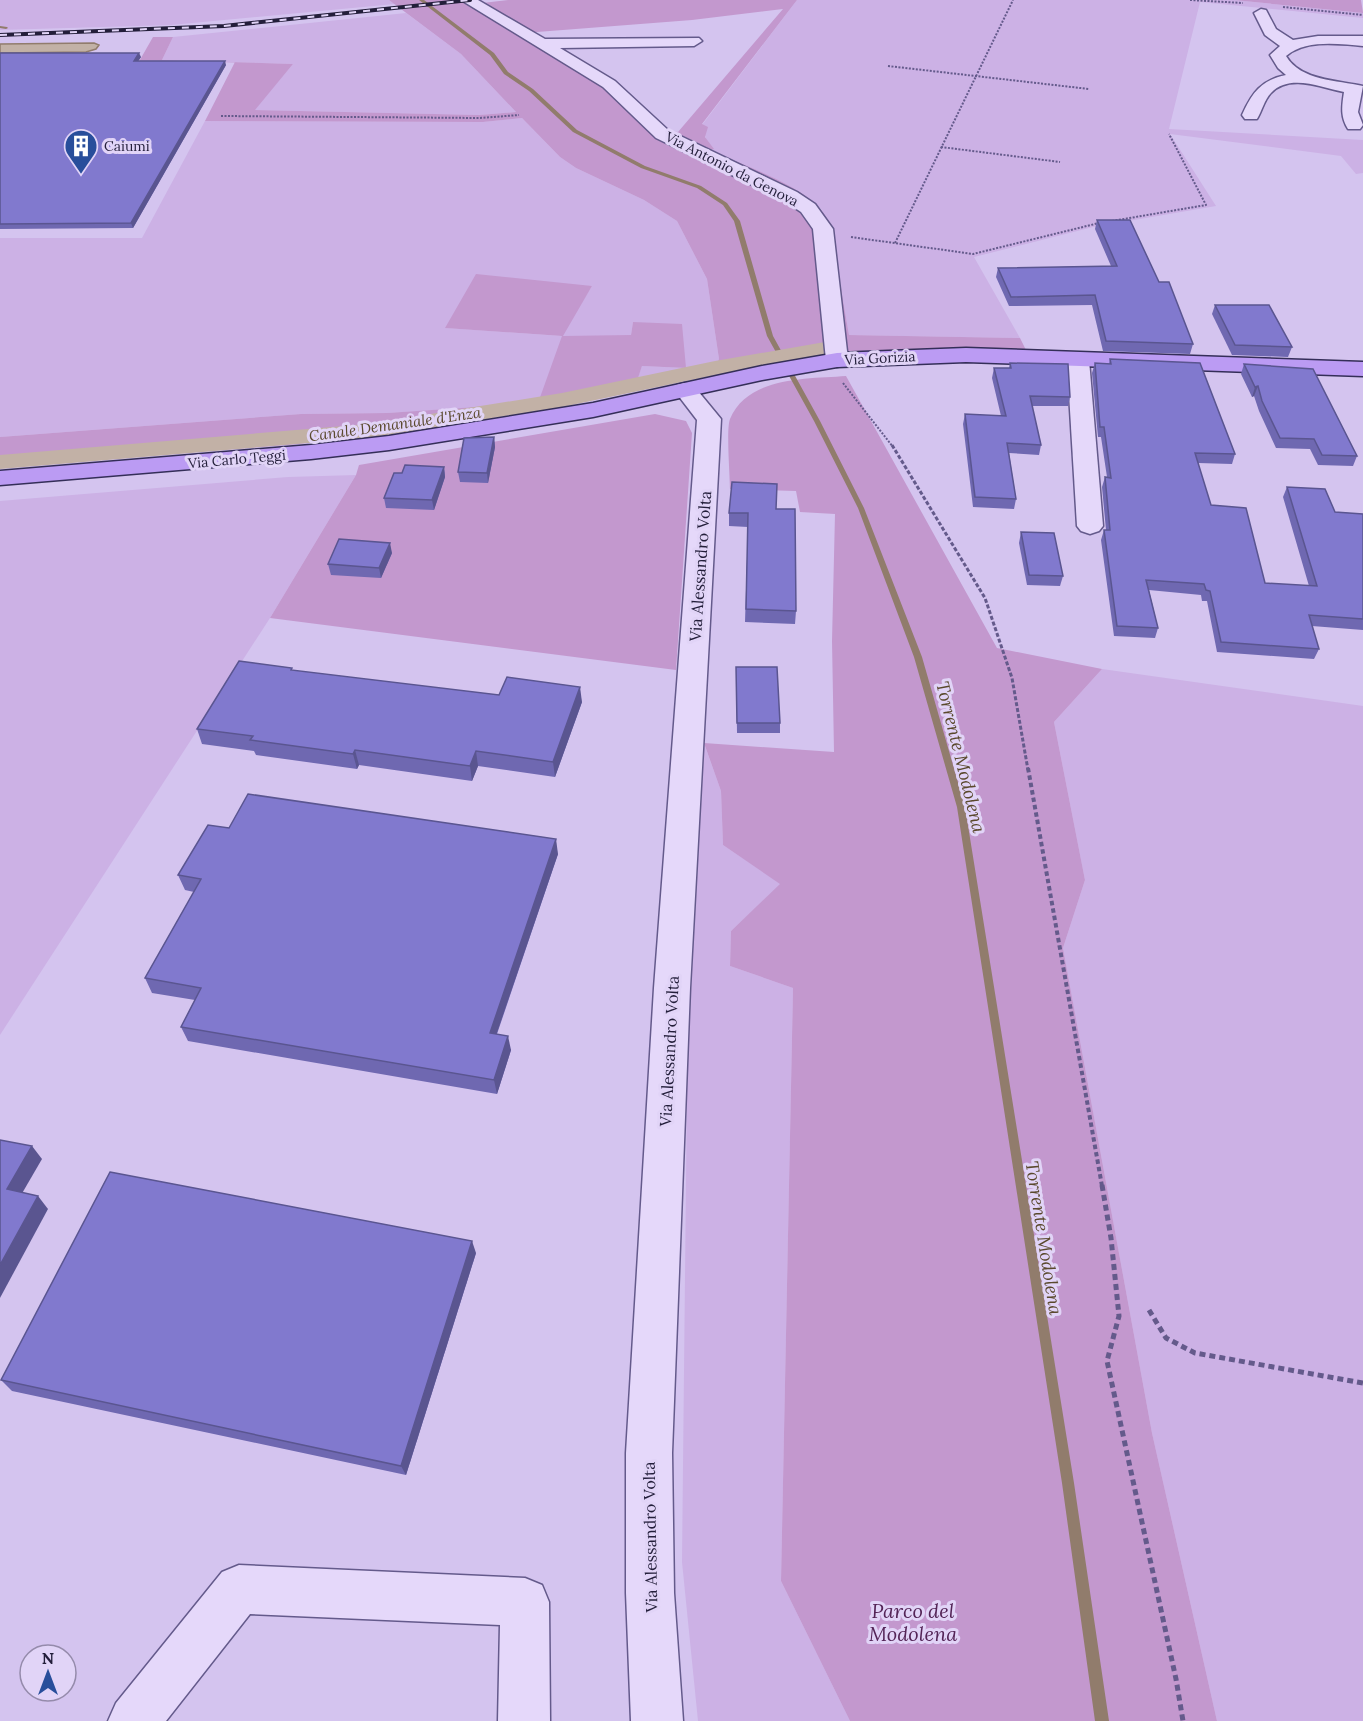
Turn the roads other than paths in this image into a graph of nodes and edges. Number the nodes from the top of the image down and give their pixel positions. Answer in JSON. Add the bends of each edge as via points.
{"nodes":[{"id":1,"x":468,"y":0,"type":"edge"},
{"id":2,"x":1261,"y":13,"type":"dead end"},
{"id":3,"x":694,"y":41,"type":"dead end"},
{"id":4,"x":1363,"y":41,"type":"edge"},
{"id":5,"x":544,"y":44,"type":"junction"},
{"id":6,"x":1291,"y":46,"type":"junction"},
{"id":7,"x":1302,"y":77,"type":"junction"},
{"id":8,"x":1358,"y":90,"type":"edge"},
{"id":9,"x":1251,"y":115,"type":"dead end"},
{"id":10,"x":1354,"y":125,"type":"dead end"},
{"id":11,"x":1078,"y":360,"type":"junction"},
{"id":12,"x":832,"y":366,"type":"junction"},
{"id":13,"x":1363,"y":369,"type":"edge"},
{"id":14,"x":686,"y":390,"type":"junction"},
{"id":15,"x":0,"y":478,"type":"edge"},
{"id":16,"x":1090,"y":526,"type":"dead end"},
{"id":17,"x":134,"y":1721,"type":"edge"},
{"id":18,"x":524,"y":1721,"type":"edge"},
{"id":19,"x":657,"y":1721,"type":"edge"}],
"edges":[{"from":1,"to":5,"type":"street","name":"Via Antonio da Genova"},
{"from":2,"to":6,"type":"street","via":[[1270,32]]},
{"from":3,"to":5,"type":"street"},
{"from":4,"to":6,"type":"street","via":[[1319,40]]},
{"from":5,"to":12,"type":"street","name":"Via Antonio da Genova","via":[[609,84],[662,134],[808,208],[823,229]]},
{"from":6,"to":7,"type":"street","via":[[1278,55],[1290,71]]},
{"from":7,"to":8,"type":"street"},
{"from":7,"to":9,"type":"street","via":[[1271,85],[1261,93]]},
{"from":8,"to":10,"type":"street","via":[[1350,112]]},
{"from":11,"to":12,"type":"main road","name":"Via Gorizia","via":[[966,355]]},
{"from":11,"to":13,"type":"main road","name":"Via Gorizia"},
{"from":11,"to":16,"type":"street"},
{"from":12,"to":14,"type":"main road","name":"Via Gorizia","via":[[762,373]]},
{"from":14,"to":15,"type":"main road","name":"Via Carlo Teggi","via":[[506,426],[389,443]]},
{"from":14,"to":19,"type":"street","name":"Via Alessandro Volta","via":[[709,419],[672,987],[649,1453],[650,1593]]},
{"from":17,"to":18,"type":"street","via":[[239,1589],[525,1602]]}]}
